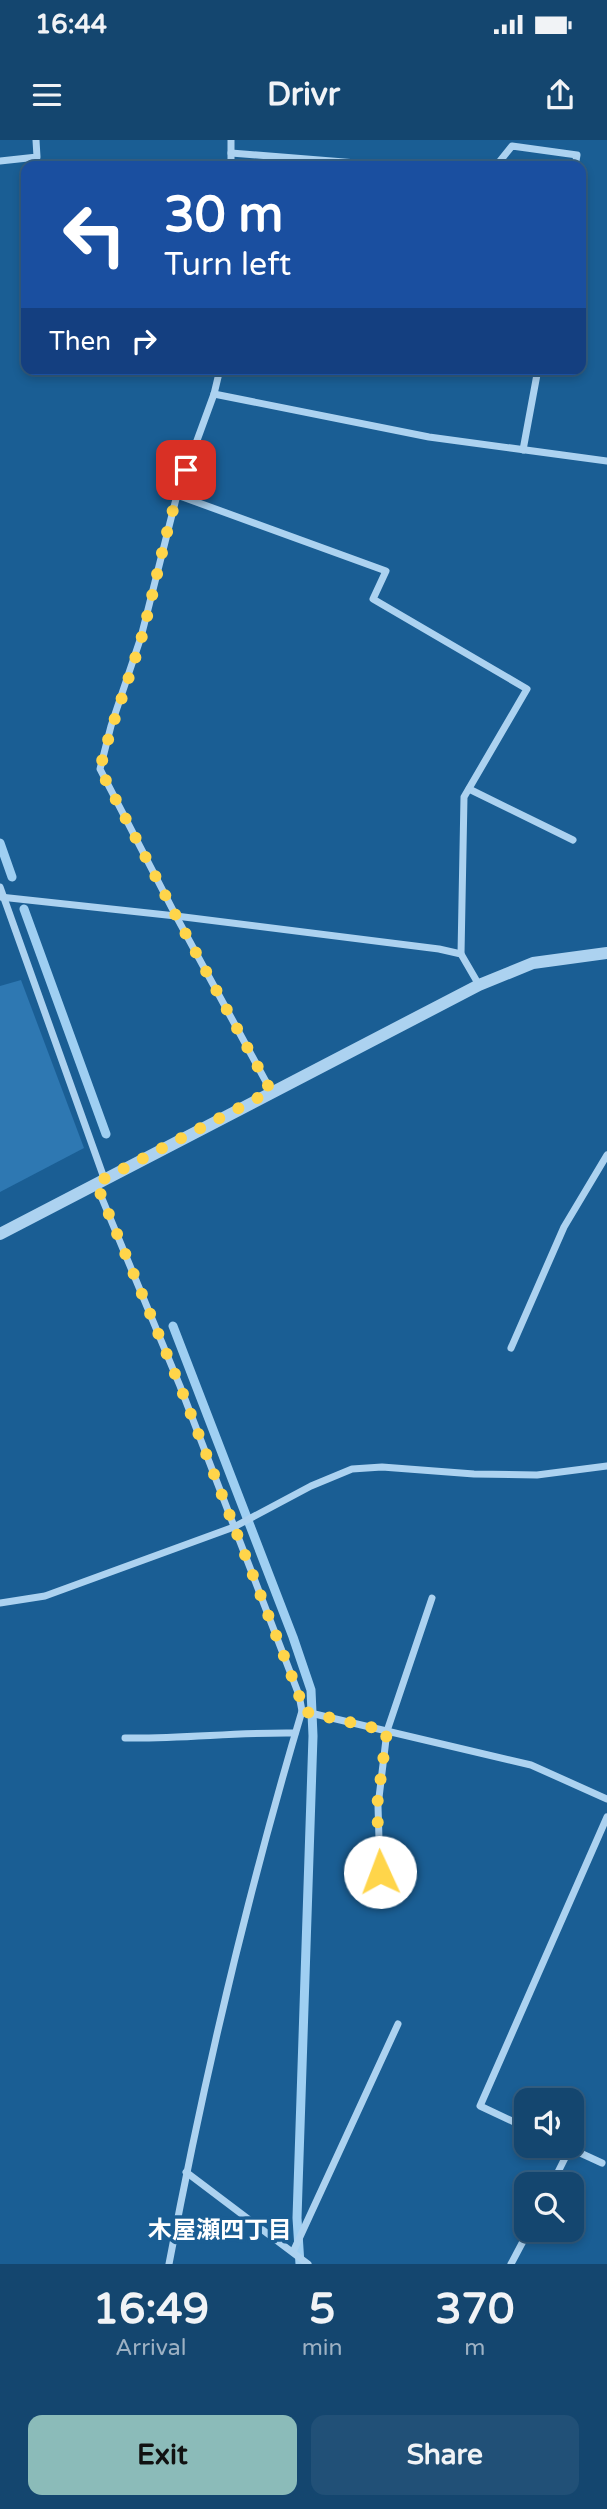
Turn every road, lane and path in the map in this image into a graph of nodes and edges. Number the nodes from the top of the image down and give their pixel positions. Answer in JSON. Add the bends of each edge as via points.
{"nodes":[{"id":1,"x":36,"y":140,"type":"edge"},
{"id":2,"x":231,"y":140,"type":"edge"},
{"id":3,"x":231,"y":153,"type":"junction"},
{"id":4,"x":0,"y":161,"type":"edge"},
{"id":5,"x":231,"y":161,"type":"edge"},
{"id":6,"x":331,"y":161,"type":"edge"},
{"id":7,"x":500,"y":161,"type":"edge"},
{"id":8,"x":576,"y":161,"type":"edge"},
{"id":9,"x":219,"y":375,"type":"edge"},
{"id":10,"x":537,"y":375,"type":"edge"},
{"id":11,"x":214,"y":394,"type":"junction"},
{"id":12,"x":523,"y":450,"type":"junction"},
{"id":13,"x":607,"y":461,"type":"edge"},
{"id":14,"x":177,"y":495,"type":"junction"},
{"id":15,"x":469,"y":789,"type":"junction"},
{"id":16,"x":573,"y":840,"type":"dead end"},
{"id":17,"x":0,"y":887,"type":"edge"},
{"id":18,"x":2,"y":897,"type":"edge"},
{"id":19,"x":176,"y":916,"type":"junction"},
{"id":20,"x":607,"y":953,"type":"edge"},
{"id":21,"x":461,"y":954,"type":"junction"},
{"id":22,"x":479,"y":985,"type":"junction"},
{"id":23,"x":271,"y":1091,"type":"junction"},
{"id":24,"x":607,"y":1155,"type":"edge"},
{"id":25,"x":100,"y":1181,"type":"junction"},
{"id":26,"x":0,"y":1234,"type":"edge"},
{"id":27,"x":511,"y":1348,"type":"dead end"},
{"id":28,"x":607,"y":1466,"type":"edge"},
{"id":29,"x":237,"y":1525,"type":"junction"},
{"id":30,"x":432,"y":1598,"type":"dead end"},
{"id":31,"x":0,"y":1603,"type":"edge"},
{"id":32,"x":304,"y":1711,"type":"junction"},
{"id":33,"x":387,"y":1731,"type":"junction"},
{"id":34,"x":295,"y":1733,"type":"junction"},
{"id":35,"x":125,"y":1738,"type":"dead end"},
{"id":36,"x":607,"y":1799,"type":"edge"},
{"id":37,"x":607,"y":1817,"type":"edge"},
{"id":38,"x":380,"y":1872,"type":"dead end"},
{"id":39,"x":397,"y":2024,"type":"dead end"},
{"id":40,"x":514,"y":2122,"type":"edge"},
{"id":41,"x":584,"y":2155,"type":"edge"},
{"id":42,"x":601,"y":2163,"type":"dead end"},
{"id":43,"x":186,"y":2172,"type":"junction"},
{"id":44,"x":523,"y":2242,"type":"edge"},
{"id":45,"x":290,"y":2251,"type":"junction"},
{"id":46,"x":169,"y":2264,"type":"edge"},
{"id":47,"x":308,"y":2264,"type":"edge"},
{"id":48,"x":511,"y":2264,"type":"edge"}],
"edges":[{"from":1,"to":4,"type":"street","via":[[37,157]]},
{"from":2,"to":3,"type":"street"},
{"from":3,"to":5,"type":"street"},
{"from":3,"to":6,"type":"street"},
{"from":7,"to":8,"type":"street","via":[[512,146],[577,155]]},
{"from":9,"to":11,"type":"street"},
{"from":10,"to":12,"type":"street"},
{"from":11,"to":12,"type":"street","via":[[429,437]]},
{"from":11,"to":14,"type":"street"},
{"from":12,"to":13,"type":"street"},
{"from":14,"to":15,"type":"street","via":[[386,571],[373,599],[527,689]]},
{"from":14,"to":19,"type":"street","via":[[141,637],[100,769]]},
{"from":15,"to":16,"type":"street"},
{"from":15,"to":21,"type":"street","via":[[464,797]]},
{"from":17,"to":18,"type":"street"},
{"from":18,"to":19,"type":"street"},
{"from":18,"to":25,"type":"street"},
{"from":19,"to":21,"type":"street"},
{"from":19,"to":23,"type":"street"},
{"from":20,"to":22,"type":"street","via":[[533,963]]},
{"from":21,"to":22,"type":"street"},
{"from":22,"to":23,"type":"street"},
{"from":23,"to":25,"type":"street"},
{"from":24,"to":27,"type":"street","via":[[564,1227]]},
{"from":25,"to":26,"type":"street"},
{"from":25,"to":29,"type":"street"},
{"from":28,"to":29,"type":"street","via":[[537,1475],[352,1469]]},
{"from":29,"to":31,"type":"street","via":[[44,1596]]},
{"from":29,"to":32,"type":"street"},
{"from":30,"to":33,"type":"street"},
{"from":32,"to":33,"type":"street"},
{"from":32,"to":34,"type":"street"},
{"from":33,"to":36,"type":"street","via":[[531,1765]]},
{"from":33,"to":38,"type":"street","via":[[377,1806]]},
{"from":34,"to":35,"type":"street"},
{"from":34,"to":43,"type":"street","via":[[263,1844]]},
{"from":37,"to":40,"type":"street","via":[[480,2106]]},
{"from":39,"to":45,"type":"street"},
{"from":41,"to":42,"type":"street"},
{"from":43,"to":45,"type":"street"},
{"from":43,"to":46,"type":"street"},
{"from":44,"to":48,"type":"street"},
{"from":45,"to":47,"type":"street"}]}
